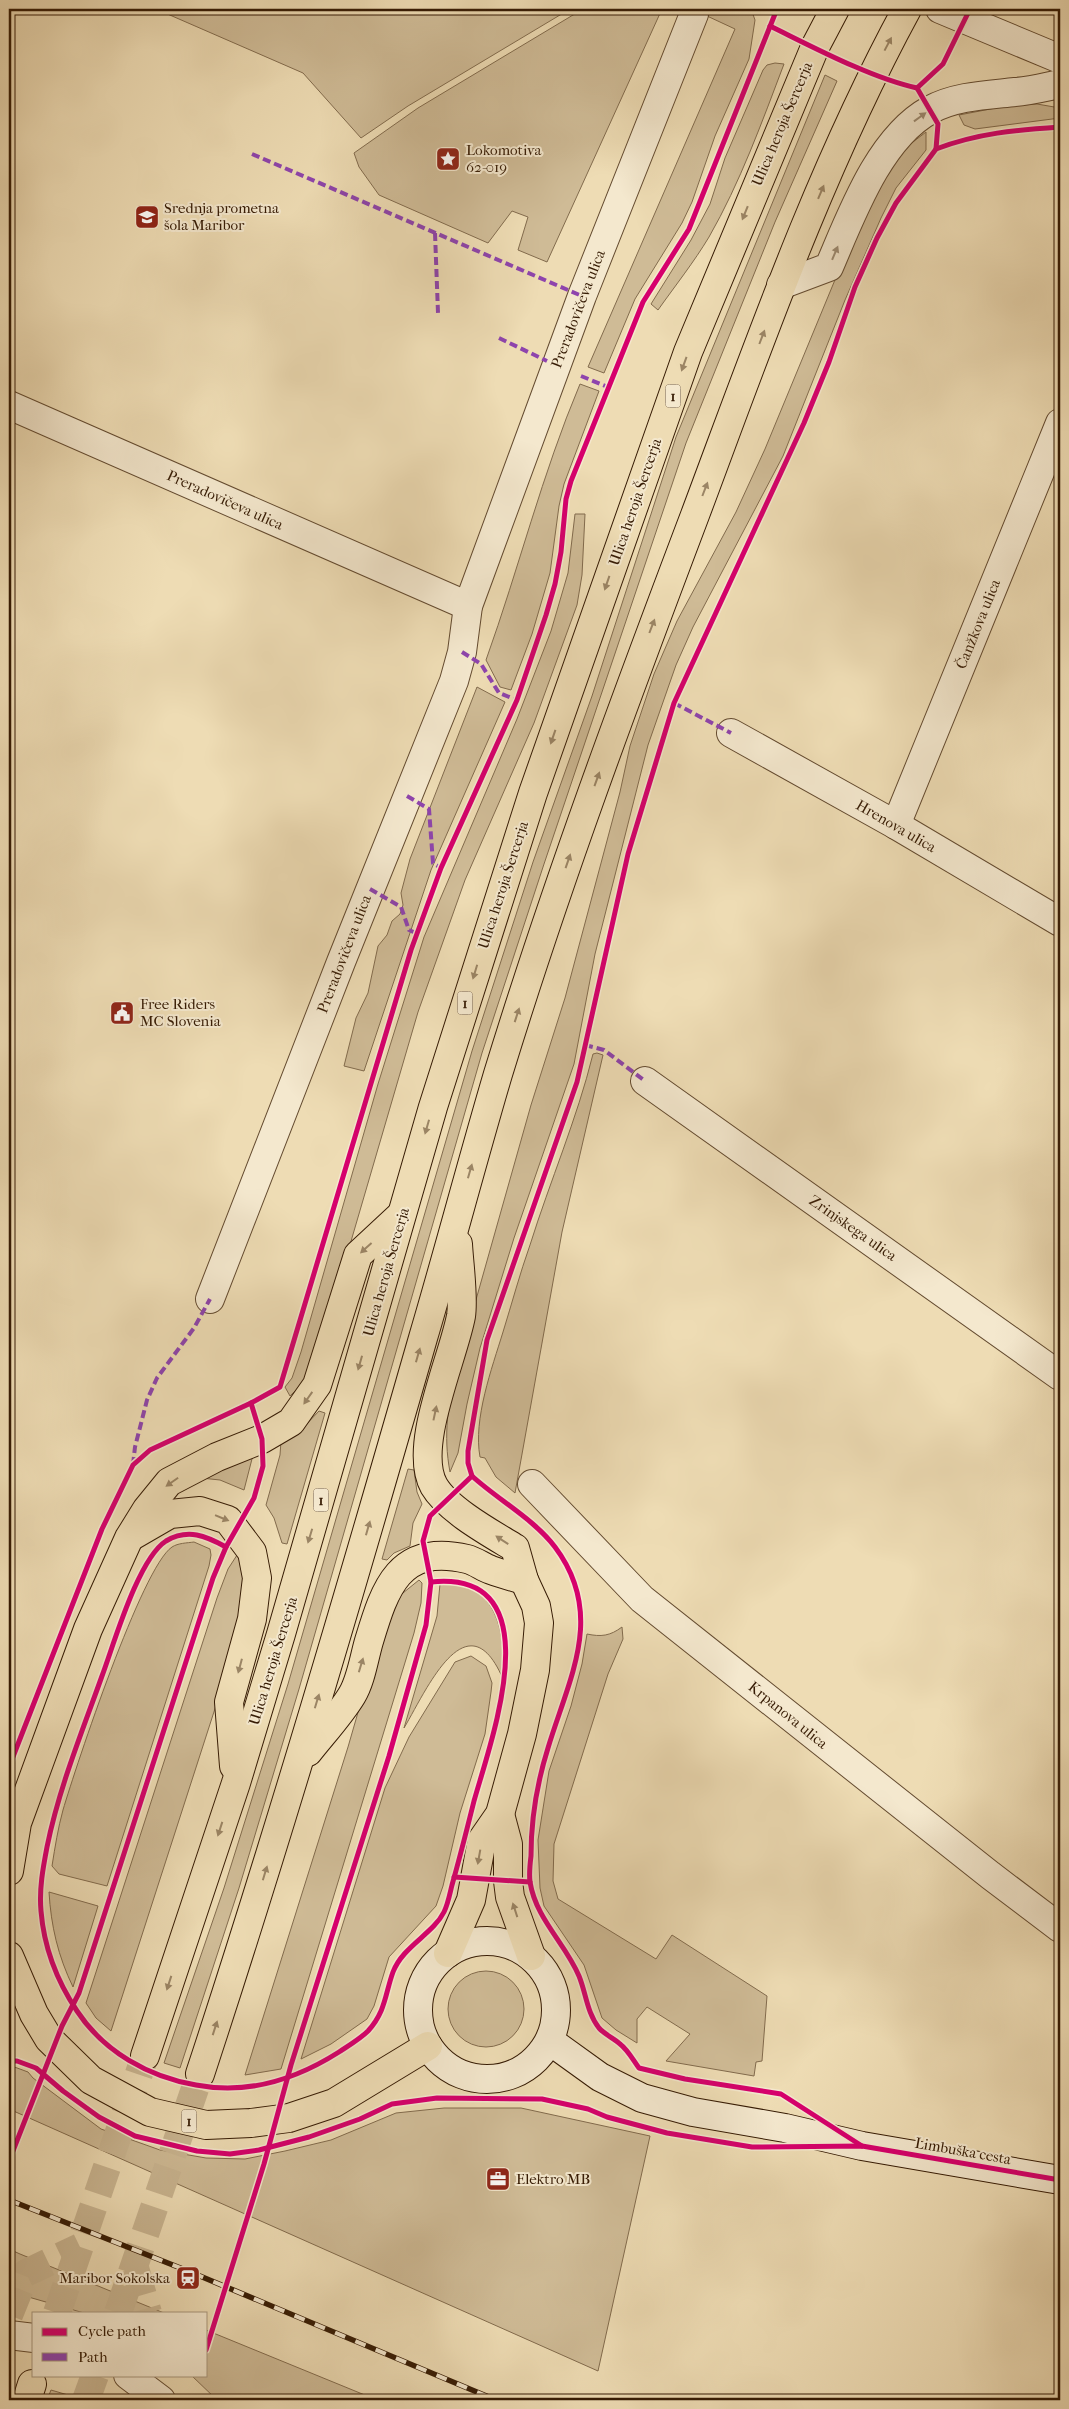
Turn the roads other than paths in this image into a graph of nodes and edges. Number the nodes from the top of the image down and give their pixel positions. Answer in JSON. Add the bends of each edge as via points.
{"nodes":[{"id":1,"x":835,"y":9,"type":"edge"},
{"id":2,"x":907,"y":9,"type":"edge"},
{"id":3,"x":940,"y":9,"type":"edge"},
{"id":4,"x":694,"y":14,"type":"dead end"},
{"id":5,"x":1060,"y":59,"type":"edge"},
{"id":6,"x":1060,"y":84,"type":"edge"},
{"id":7,"x":782,"y":285,"type":"junction"},
{"id":8,"x":9,"y":405,"type":"edge"},
{"id":9,"x":1060,"y":423,"type":"edge"},
{"id":10,"x":468,"y":606,"type":"junction"},
{"id":11,"x":731,"y":733,"type":"dead end"},
{"id":12,"x":896,"y":825,"type":"junction"},
{"id":13,"x":1060,"y":922,"type":"edge"},
{"id":14,"x":645,"y":1081,"type":"dead end"},
{"id":15,"x":402,"y":1215,"type":"junction"},
{"id":16,"x":457,"y":1218,"type":"junction"},
{"id":17,"x":210,"y":1299,"type":"dead end"},
{"id":18,"x":1060,"y":1376,"type":"edge"},
{"id":19,"x":532,"y":1484,"type":"dead end"},
{"id":20,"x":129,"y":1538,"type":"junction"},
{"id":21,"x":524,"y":1580,"type":"junction"},
{"id":22,"x":298,"y":1764,"type":"junction"},
{"id":23,"x":236,"y":1783,"type":"junction"},
{"id":24,"x":500,"y":1814,"type":"junction"},
{"id":25,"x":9,"y":1871,"type":"edge"},
{"id":26,"x":1060,"y":1928,"type":"edge"},
{"id":27,"x":448,"y":1953,"type":"junction"},
{"id":28,"x":9,"y":1956,"type":"edge"},
{"id":29,"x":531,"y":1956,"type":"junction"},
{"id":30,"x":550,"y":2041,"type":"junction"},
{"id":31,"x":428,"y":2046,"type":"junction"},
{"id":32,"x":145,"y":2056,"type":"tunnel mouth"},
{"id":33,"x":200,"y":2074,"type":"tunnel mouth"},
{"id":34,"x":1060,"y":2180,"type":"edge"},
{"id":35,"x":9,"y":2335,"type":"edge"},
{"id":36,"x":32,"y":2338,"type":"edge"},
{"id":37,"x":129,"y":2376,"type":"edge"},
{"id":38,"x":161,"y":2400,"type":"edge"}],
"edges":[{"from":1,"to":15,"type":"main road","name":"Ulica heroja Šercerja","number":"1","one_way":true,"via":[[815,47],[685,361],[533,793]]},
{"from":7,"to":2,"type":"main road","one_way":true,"via":[[872,73]]},
{"from":3,"to":5,"type":"street"},
{"from":4,"to":10,"type":"street","name":"Preradovičeva ulica","via":[[582,296]]},
{"from":7,"to":6,"type":"street","one_way":true,"via":[[829,267],[886,150],[905,128],[930,110],[948,103]]},
{"from":16,"to":7,"type":"main road","one_way":true,"via":[[504,1058],[580,825]]},
{"from":8,"to":10,"type":"street","name":"Preradovičeva ulica"},
{"from":9,"to":12,"type":"street","name":"Čanžkova ulica"},
{"from":10,"to":17,"type":"street","name":"Preradovičeva ulica","via":[[462,652],[454,681]]},
{"from":11,"to":12,"type":"street","name":"Hrenova ulica"},
{"from":12,"to":13,"type":"street","name":"Hrenova ulica"},
{"from":14,"to":18,"type":"street","name":"Zrinjskega ulica"},
{"from":15,"to":20,"type":"main road","one_way":true,"via":[[358,1255],[317,1385],[291,1422],[262,1440],[217,1457],[169,1482]]},
{"from":15,"to":23,"type":"main road","name":"Ulica heroja Šercerja","number":"1","one_way":true,"via":[[338,1445]]},
{"from":21,"to":16,"type":"main road","one_way":true,"via":[[515,1548],[471,1520],[435,1488],[430,1477],[429,1445],[434,1418],[461,1315]]},
{"from":22,"to":16,"type":"main road","one_way":true},
{"from":19,"to":26,"type":"street","name":"Krpanova ulica","via":[[642,1599]]},
{"from":20,"to":23,"type":"main road","number":"1","one_way":true,"via":[[170,1514],[200,1511],[228,1520],[252,1552],[257,1578],[252,1619],[230,1702]]},
{"from":20,"to":25,"type":"main road","via":[[88,1629],[17,1823]]},
{"from":22,"to":21,"type":"main road","one_way":true,"via":[[353,1694],[375,1620],[397,1573],[426,1558],[444,1556],[468,1560]]},
{"from":21,"to":24,"type":"main road","via":[[536,1606],[538,1648],[531,1696]]},
{"from":33,"to":22,"type":"main road","one_way":true},
{"from":23,"to":32,"type":"main road","number":"1","one_way":true},
{"from":24,"to":27,"type":"main road","one_way":true,"via":[[482,1840],[471,1900]]},
{"from":29,"to":24,"type":"main road","one_way":true,"via":[[510,1897],[508,1844]]},
{"from":27,"to":29,"type":"street","via":[[467,1944],[487,1941],[511,1945]]},
{"from":27,"to":31,"type":"street","via":[[422,1986],[418,2006],[420,2027]]},
{"from":28,"to":31,"type":"main road","number":"1","via":[[49,2038],[91,2080],[150,2112],[206,2125],[251,2124],[289,2118],[334,2103]]},
{"from":29,"to":30,"type":"street","via":[[546,1974],[555,1995],[556,2018]]},
{"from":30,"to":31,"type":"street","via":[[528,2066],[514,2074],[482,2079],[451,2069]]},
{"from":30,"to":34,"type":"street","name":"Limbuška cesta","via":[[600,2077],[642,2098],[685,2110],[862,2146]]},
{"from":35,"to":36,"type":"street"},
{"from":37,"to":38,"type":"street"}]}
